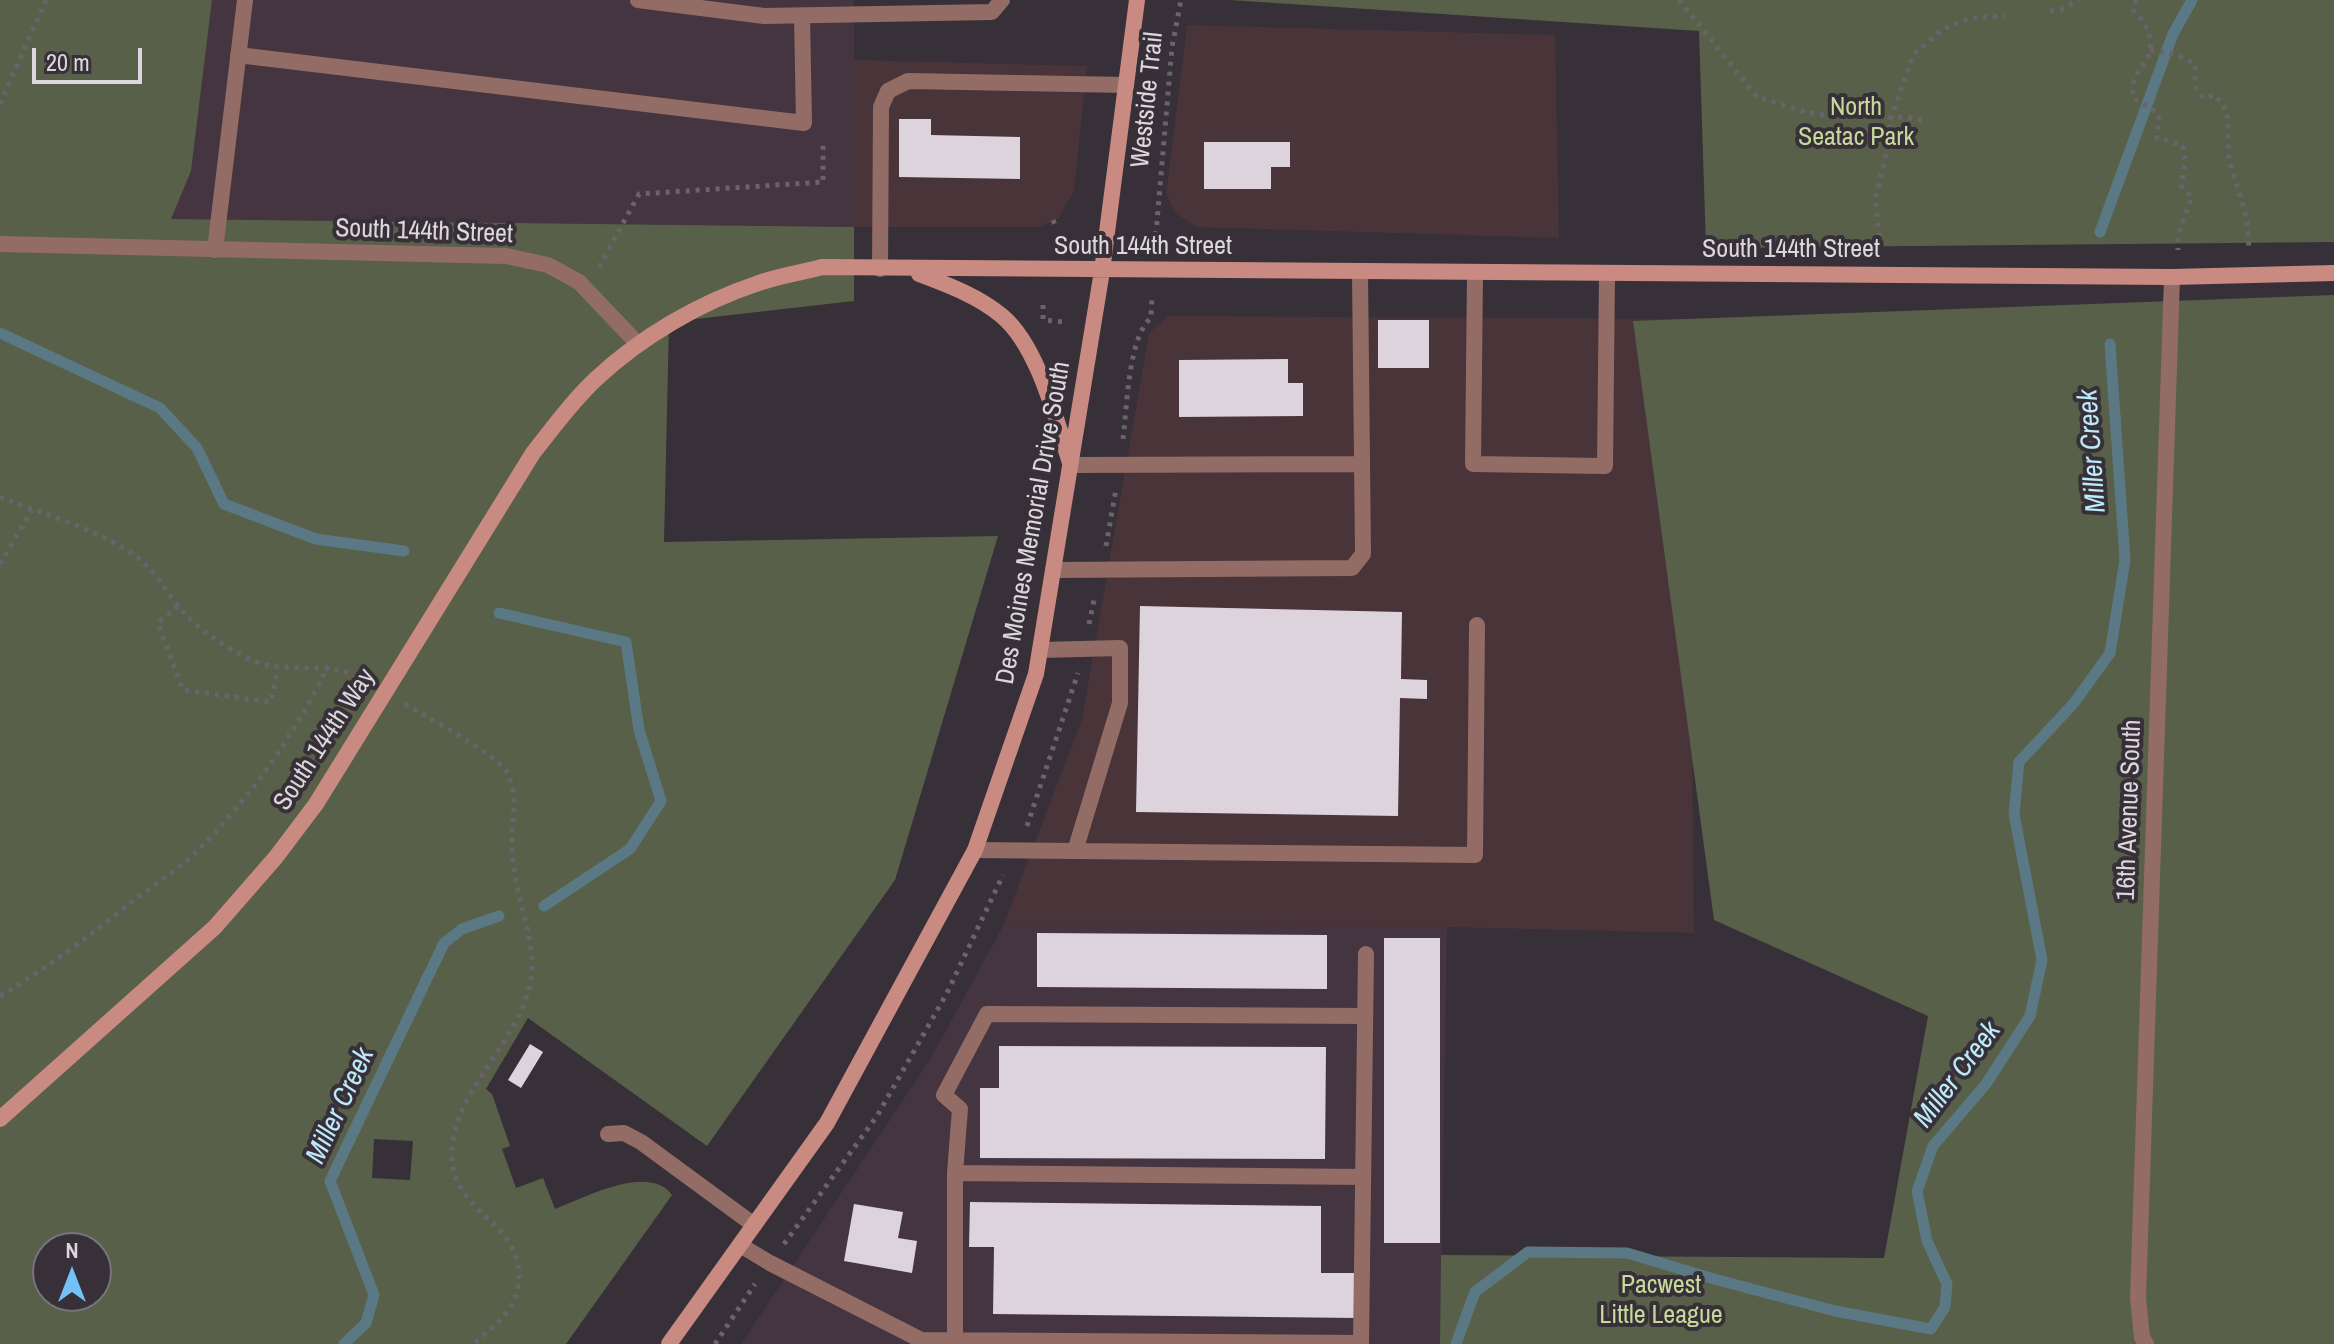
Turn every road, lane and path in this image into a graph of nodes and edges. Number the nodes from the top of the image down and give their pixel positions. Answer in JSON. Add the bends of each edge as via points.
{"nodes":[{"id":1,"x":46,"y":0,"type":"edge"},
{"id":2,"x":245,"y":0,"type":"edge"},
{"id":3,"x":638,"y":0,"type":"edge"},
{"id":4,"x":1002,"y":0,"type":"edge"},
{"id":5,"x":1137,"y":0,"type":"edge"},
{"id":6,"x":1181,"y":0,"type":"edge"},
{"id":7,"x":1679,"y":0,"type":"edge"},
{"id":8,"x":2079,"y":0,"type":"edge"},
{"id":9,"x":2136,"y":0,"type":"edge"},
{"id":10,"x":2050,"y":11,"type":"dead end"},
{"id":11,"x":802,"y":16,"type":"junction"},
{"id":12,"x":2005,"y":16,"type":"dead end"},
{"id":13,"x":2150,"y":50,"type":"junction"},
{"id":14,"x":238,"y":55,"type":"junction"},
{"id":15,"x":1126,"y":85,"type":"junction"},
{"id":16,"x":0,"y":104,"type":"edge"},
{"id":17,"x":1891,"y":118,"type":"junction"},
{"id":18,"x":1922,"y":120,"type":"dead end"},
{"id":19,"x":823,"y":136,"type":"dead end"},
{"id":20,"x":1158,"y":205,"type":"dead end"},
{"id":21,"x":0,"y":244,"type":"edge"},
{"id":22,"x":215,"y":250,"type":"junction"},
{"id":23,"x":599,"y":267,"type":"dead end"},
{"id":24,"x":880,"y":269,"type":"junction"},
{"id":25,"x":906,"y":269,"type":"junction"},
{"id":26,"x":1102,"y":271,"type":"junction"},
{"id":27,"x":1360,"y":273,"type":"junction"},
{"id":28,"x":1475,"y":273,"type":"junction"},
{"id":29,"x":2334,"y":273,"type":"edge"},
{"id":30,"x":1607,"y":274,"type":"junction"},
{"id":31,"x":1884,"y":275,"type":"junction"},
{"id":32,"x":2250,"y":275,"type":"junction"},
{"id":33,"x":2175,"y":277,"type":"junction"},
{"id":34,"x":1043,"y":305,"type":"dead end"},
{"id":35,"x":1064,"y":322,"type":"dead end"},
{"id":36,"x":638,"y":344,"type":"junction"},
{"id":37,"x":1361,"y":464,"type":"junction"},
{"id":38,"x":1071,"y":465,"type":"junction"},
{"id":39,"x":0,"y":497,"type":"edge"},
{"id":40,"x":32,"y":510,"type":"junction"},
{"id":41,"x":0,"y":564,"type":"edge"},
{"id":42,"x":1053,"y":570,"type":"junction"},
{"id":43,"x":178,"y":606,"type":"junction"},
{"id":44,"x":1477,"y":625,"type":"dead end"},
{"id":45,"x":1040,"y":650,"type":"junction"},
{"id":46,"x":328,"y":666,"type":"junction"},
{"id":47,"x":278,"y":668,"type":"junction"},
{"id":48,"x":385,"y":692,"type":"junction"},
{"id":49,"x":975,"y":850,"type":"junction"},
{"id":50,"x":1075,"y":851,"type":"junction"},
{"id":51,"x":1366,"y":954,"type":"dead end"},
{"id":52,"x":0,"y":996,"type":"edge"},
{"id":53,"x":1365,"y":1016,"type":"junction"},
{"id":54,"x":0,"y":1119,"type":"edge"},
{"id":55,"x":608,"y":1134,"type":"dead end"},
{"id":56,"x":955,"y":1173,"type":"junction"},
{"id":57,"x":1363,"y":1177,"type":"junction"},
{"id":58,"x":754,"y":1225,"type":"junction"},
{"id":59,"x":740,"y":1245,"type":"junction"},
{"id":60,"x":955,"y":1342,"type":"edge"},
{"id":61,"x":1363,"y":1343,"type":"edge"},
{"id":62,"x":473,"y":1344,"type":"edge"},
{"id":63,"x":669,"y":1344,"type":"edge"},
{"id":64,"x":2146,"y":1344,"type":"edge"}],
"edges":[{"from":1,"to":16,"type":"path"},
{"from":2,"to":14,"type":"street"},
{"from":3,"to":11,"type":"street"},
{"from":4,"to":11,"type":"street","via":[[992,12]]},
{"from":5,"to":15,"type":"street","name":"Des Moines Memorial Drive South"},
{"from":6,"to":20,"type":"path","name":"Westside Trail"},
{"from":7,"to":17,"type":"path","via":[[1757,97],[1805,112],[1838,117],[1881,112]]},
{"from":8,"to":10,"type":"path"},
{"from":9,"to":13,"type":"path","via":[[2133,10],[2144,19]]},
{"from":11,"to":14,"type":"street","via":[[804,123]]},
{"from":12,"to":17,"type":"path","via":[[1971,18],[1943,29],[1913,55]]},
{"from":13,"to":32,"type":"path","via":[[2195,64],[2195,86],[2203,98],[2215,95],[2227,111],[2229,160],[2247,218]]},
{"from":13,"to":33,"type":"path","via":[[2132,84],[2133,98],[2159,114],[2157,138],[2183,145],[2181,186],[2192,197],[2178,235]]},
{"from":14,"to":22,"type":"street"},
{"from":15,"to":24,"type":"street","via":[[908,81],[888,91],[881,107]]},
{"from":15,"to":26,"type":"street","name":"Des Moines Memorial Drive South"},
{"from":17,"to":18,"type":"path"},
{"from":17,"to":31,"type":"path","via":[[1875,199]]},
{"from":19,"to":23,"type":"path","via":[[823,182],[639,194]]},
{"from":21,"to":22,"type":"street","name":"South 144th Street"},
{"from":22,"to":36,"type":"street","name":"South 144th Street","via":[[506,256],[548,265],[579,282]]},
{"from":24,"to":25,"type":"street","name":"South 144th Street"},
{"from":24,"to":36,"type":"street","name":"South 144th Street","via":[[822,267],[756,283]]},
{"from":25,"to":26,"type":"street","name":"South 144th Street"},
{"from":25,"to":38,"type":"street","via":[[976,298],[1005,319],[1043,379]]},
{"from":26,"to":27,"type":"street","name":"South 144th Street"},
{"from":26,"to":38,"type":"street","name":"Des Moines Memorial Drive South"},
{"from":27,"to":28,"type":"street","name":"South 144th Street"},
{"from":27,"to":37,"type":"street"},
{"from":28,"to":30,"type":"street","name":"South 144th Street"},
{"from":28,"to":30,"type":"street","via":[[1473,464],[1590,466],[1605,466]]},
{"from":29,"to":32,"type":"street","name":"South 144th Street"},
{"from":30,"to":31,"type":"street","name":"South 144th Street"},
{"from":31,"to":33,"type":"street","name":"South 144th Street"},
{"from":32,"to":33,"type":"street","name":"South 144th Street"},
{"from":33,"to":64,"type":"street","name":"16th Avenue South","via":[[2138,1298]]},
{"from":34,"to":35,"type":"path","via":[[1043,320]]},
{"from":36,"to":48,"type":"street","name":"South 144th Way","via":[[597,378],[533,453]]},
{"from":37,"to":38,"type":"street"},
{"from":37,"to":42,"type":"street","via":[[1363,554],[1352,568]]},
{"from":38,"to":42,"type":"street","name":"Des Moines Memorial Drive South"},
{"from":39,"to":40,"type":"path"},
{"from":40,"to":41,"type":"path"},
{"from":40,"to":43,"type":"path","via":[[109,539],[147,566]]},
{"from":42,"to":45,"type":"street","name":"Des Moines Memorial Drive South"},
{"from":43,"to":47,"type":"path","via":[[221,644]]},
{"from":43,"to":47,"type":"path","via":[[158,623],[183,690],[271,702]]},
{"from":44,"to":50,"type":"street","via":[[1475,855]]},
{"from":45,"to":49,"type":"street","name":"Des Moines Memorial Drive South"},
{"from":45,"to":50,"type":"street","via":[[1120,648],[1120,703]]},
{"from":46,"to":47,"type":"path"},
{"from":46,"to":48,"type":"path","via":[[349,671]]},
{"from":46,"to":52,"type":"path","via":[[306,712],[276,755],[191,856],[89,938]]},
{"from":48,"to":54,"type":"street","name":"South 144th Way","via":[[316,804],[215,927]]},
{"from":48,"to":62,"type":"path","via":[[491,758],[505,769],[514,792],[513,875],[527,927],[530,987],[521,1012],[458,1119],[452,1154],[455,1182],[518,1257],[520,1289],[508,1313]]},
{"from":49,"to":50,"type":"street"},
{"from":49,"to":58,"type":"street","name":"Des Moines Memorial Drive South","via":[[827,1123]]},
{"from":51,"to":53,"type":"street"},
{"from":53,"to":56,"type":"street","via":[[987,1014],[944,1095],[960,1109]]},
{"from":53,"to":57,"type":"street"},
{"from":55,"to":58,"type":"street","via":[[624,1133],[641,1142]]},
{"from":56,"to":57,"type":"street"},
{"from":56,"to":60,"type":"street"},
{"from":57,"to":61,"type":"street"},
{"from":58,"to":59,"type":"street","name":"Des Moines Memorial Drive South"},
{"from":59,"to":60,"type":"street","via":[[921,1340]]},
{"from":59,"to":63,"type":"street","name":"Des Moines Memorial Drive South"},
{"from":60,"to":61,"type":"street"}]}
